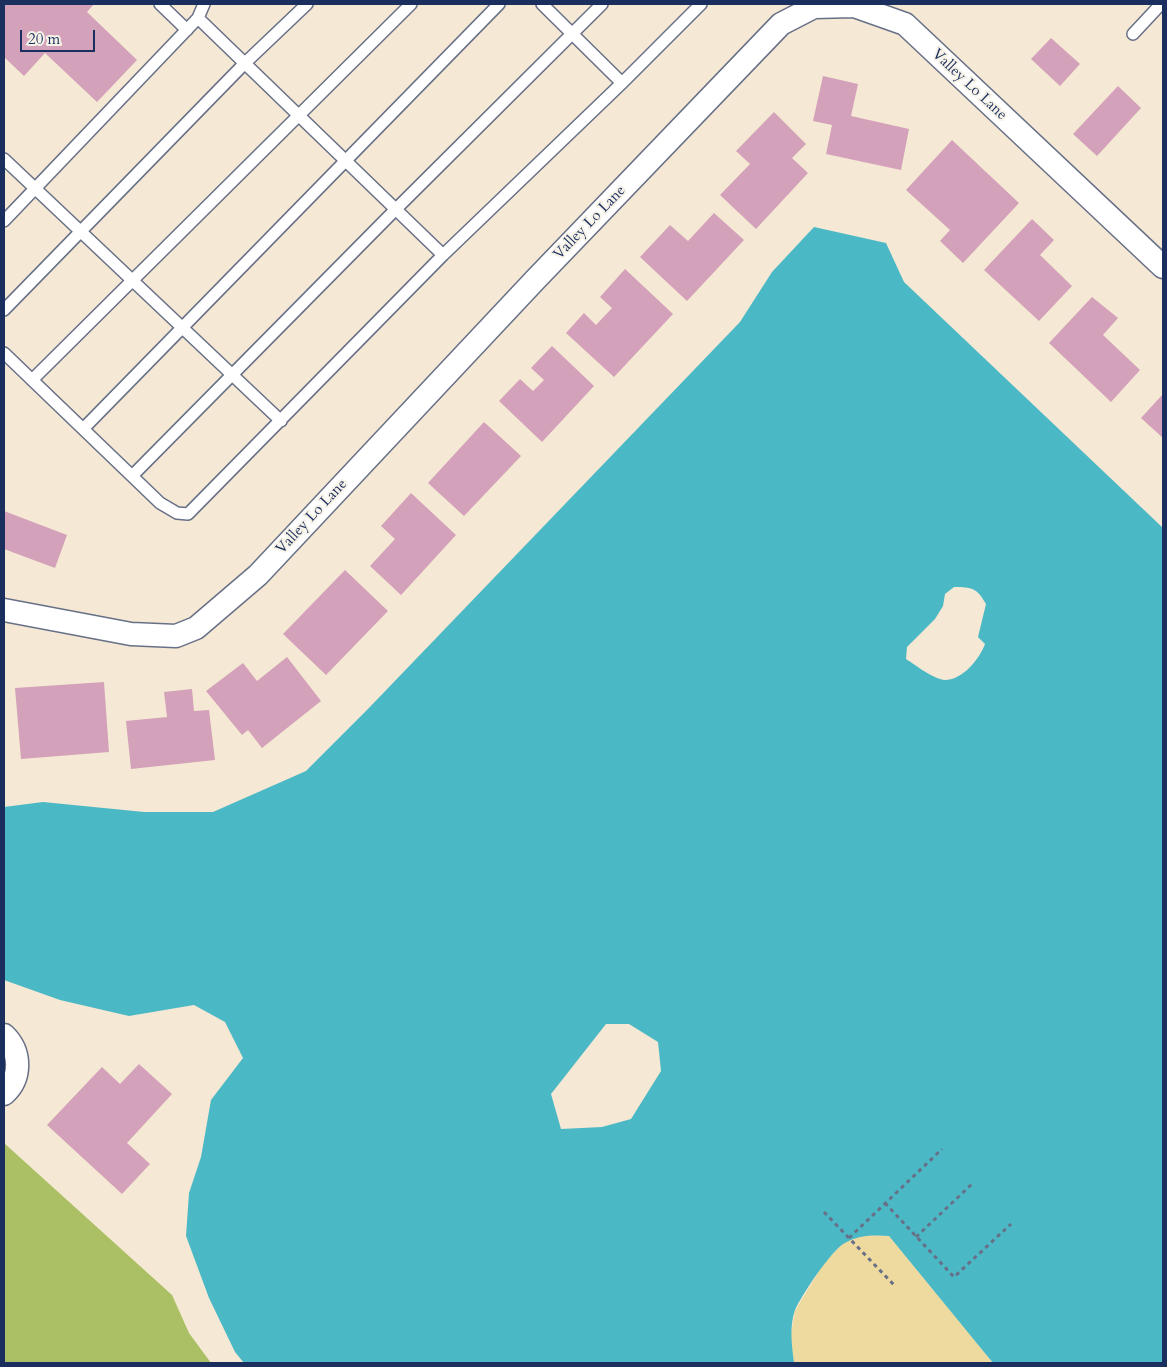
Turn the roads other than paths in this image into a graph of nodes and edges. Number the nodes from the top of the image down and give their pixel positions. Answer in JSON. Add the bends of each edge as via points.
{"nodes":[{"id":1,"x":160,"y":4,"type":"edge"},
{"id":2,"x":204,"y":4,"type":"edge"},
{"id":3,"x":307,"y":4,"type":"edge"},
{"id":4,"x":411,"y":4,"type":"edge"},
{"id":5,"x":500,"y":4,"type":"edge"},
{"id":6,"x":542,"y":4,"type":"edge"},
{"id":7,"x":602,"y":4,"type":"edge"},
{"id":8,"x":701,"y":4,"type":"edge"},
{"id":9,"x":1161,"y":4,"type":"edge"},
{"id":10,"x":198,"y":18,"type":"junction"},
{"id":11,"x":187,"y":30,"type":"junction"},
{"id":12,"x":572,"y":34,"type":"junction"},
{"id":13,"x":1133,"y":34,"type":"dead end"},
{"id":14,"x":245,"y":63,"type":"junction"},
{"id":15,"x":622,"y":83,"type":"junction"},
{"id":16,"x":298,"y":115,"type":"junction"},
{"id":17,"x":4,"y":159,"type":"edge"},
{"id":18,"x":346,"y":161,"type":"junction"},
{"id":19,"x":35,"y":189,"type":"junction"},
{"id":20,"x":396,"y":209,"type":"junction"},
{"id":21,"x":4,"y":221,"type":"edge"},
{"id":22,"x":80,"y":232,"type":"junction"},
{"id":23,"x":443,"y":255,"type":"junction"},
{"id":24,"x":1163,"y":267,"type":"edge"},
{"id":25,"x":132,"y":280,"type":"junction"},
{"id":26,"x":4,"y":310,"type":"edge"},
{"id":27,"x":182,"y":328,"type":"junction"},
{"id":28,"x":4,"y":353,"type":"edge"},
{"id":29,"x":232,"y":374,"type":"junction"},
{"id":30,"x":32,"y":380,"type":"junction"},
{"id":31,"x":280,"y":421,"type":"junction"},
{"id":32,"x":83,"y":429,"type":"junction"},
{"id":33,"x":132,"y":476,"type":"junction"},
{"id":34,"x":4,"y":610,"type":"edge"},
{"id":35,"x":4,"y":1035,"type":"edge"},
{"id":36,"x":4,"y":1094,"type":"edge"}],
"edges":[{"from":1,"to":11,"type":"lane"},
{"from":2,"to":10,"type":"lane"},
{"from":3,"to":14,"type":"lane"},
{"from":4,"to":16,"type":"lane"},
{"from":5,"to":18,"type":"lane"},
{"from":6,"to":12,"type":"lane"},
{"from":7,"to":12,"type":"lane"},
{"from":8,"to":15,"type":"lane"},
{"from":9,"to":13,"type":"lane"},
{"from":10,"to":11,"type":"lane"},
{"from":10,"to":14,"type":"lane"},
{"from":11,"to":19,"type":"lane"},
{"from":12,"to":15,"type":"lane"},
{"from":12,"to":20,"type":"lane"},
{"from":14,"to":16,"type":"lane"},
{"from":14,"to":22,"type":"lane"},
{"from":15,"to":23,"type":"lane"},
{"from":16,"to":18,"type":"lane"},
{"from":16,"to":25,"type":"lane"},
{"from":17,"to":19,"type":"lane"},
{"from":18,"to":20,"type":"lane"},
{"from":18,"to":27,"type":"lane"},
{"from":19,"to":21,"type":"lane"},
{"from":19,"to":22,"type":"lane"},
{"from":20,"to":23,"type":"lane"},
{"from":20,"to":29,"type":"lane"},
{"from":22,"to":25,"type":"lane"},
{"from":22,"to":26,"type":"lane"},
{"from":23,"to":31,"type":"lane"},
{"from":24,"to":34,"type":"street","name":"Valley Lo Lane","via":[[905,24],[854,6],[814,7],[781,24],[258,575],[196,628],[176,636],[131,634]]},
{"from":25,"to":27,"type":"lane"},
{"from":25,"to":30,"type":"lane"},
{"from":27,"to":29,"type":"lane"},
{"from":27,"to":32,"type":"lane"},
{"from":28,"to":30,"type":"lane"},
{"from":29,"to":31,"type":"lane"},
{"from":29,"to":33,"type":"lane"},
{"from":30,"to":32,"type":"lane"},
{"from":31,"to":33,"type":"lane","via":[[188,514],[177,513],[160,503]]},
{"from":32,"to":33,"type":"lane"},
{"from":35,"to":36,"type":"street","via":[[16,1054],[18,1067],[15,1080]]}]}
